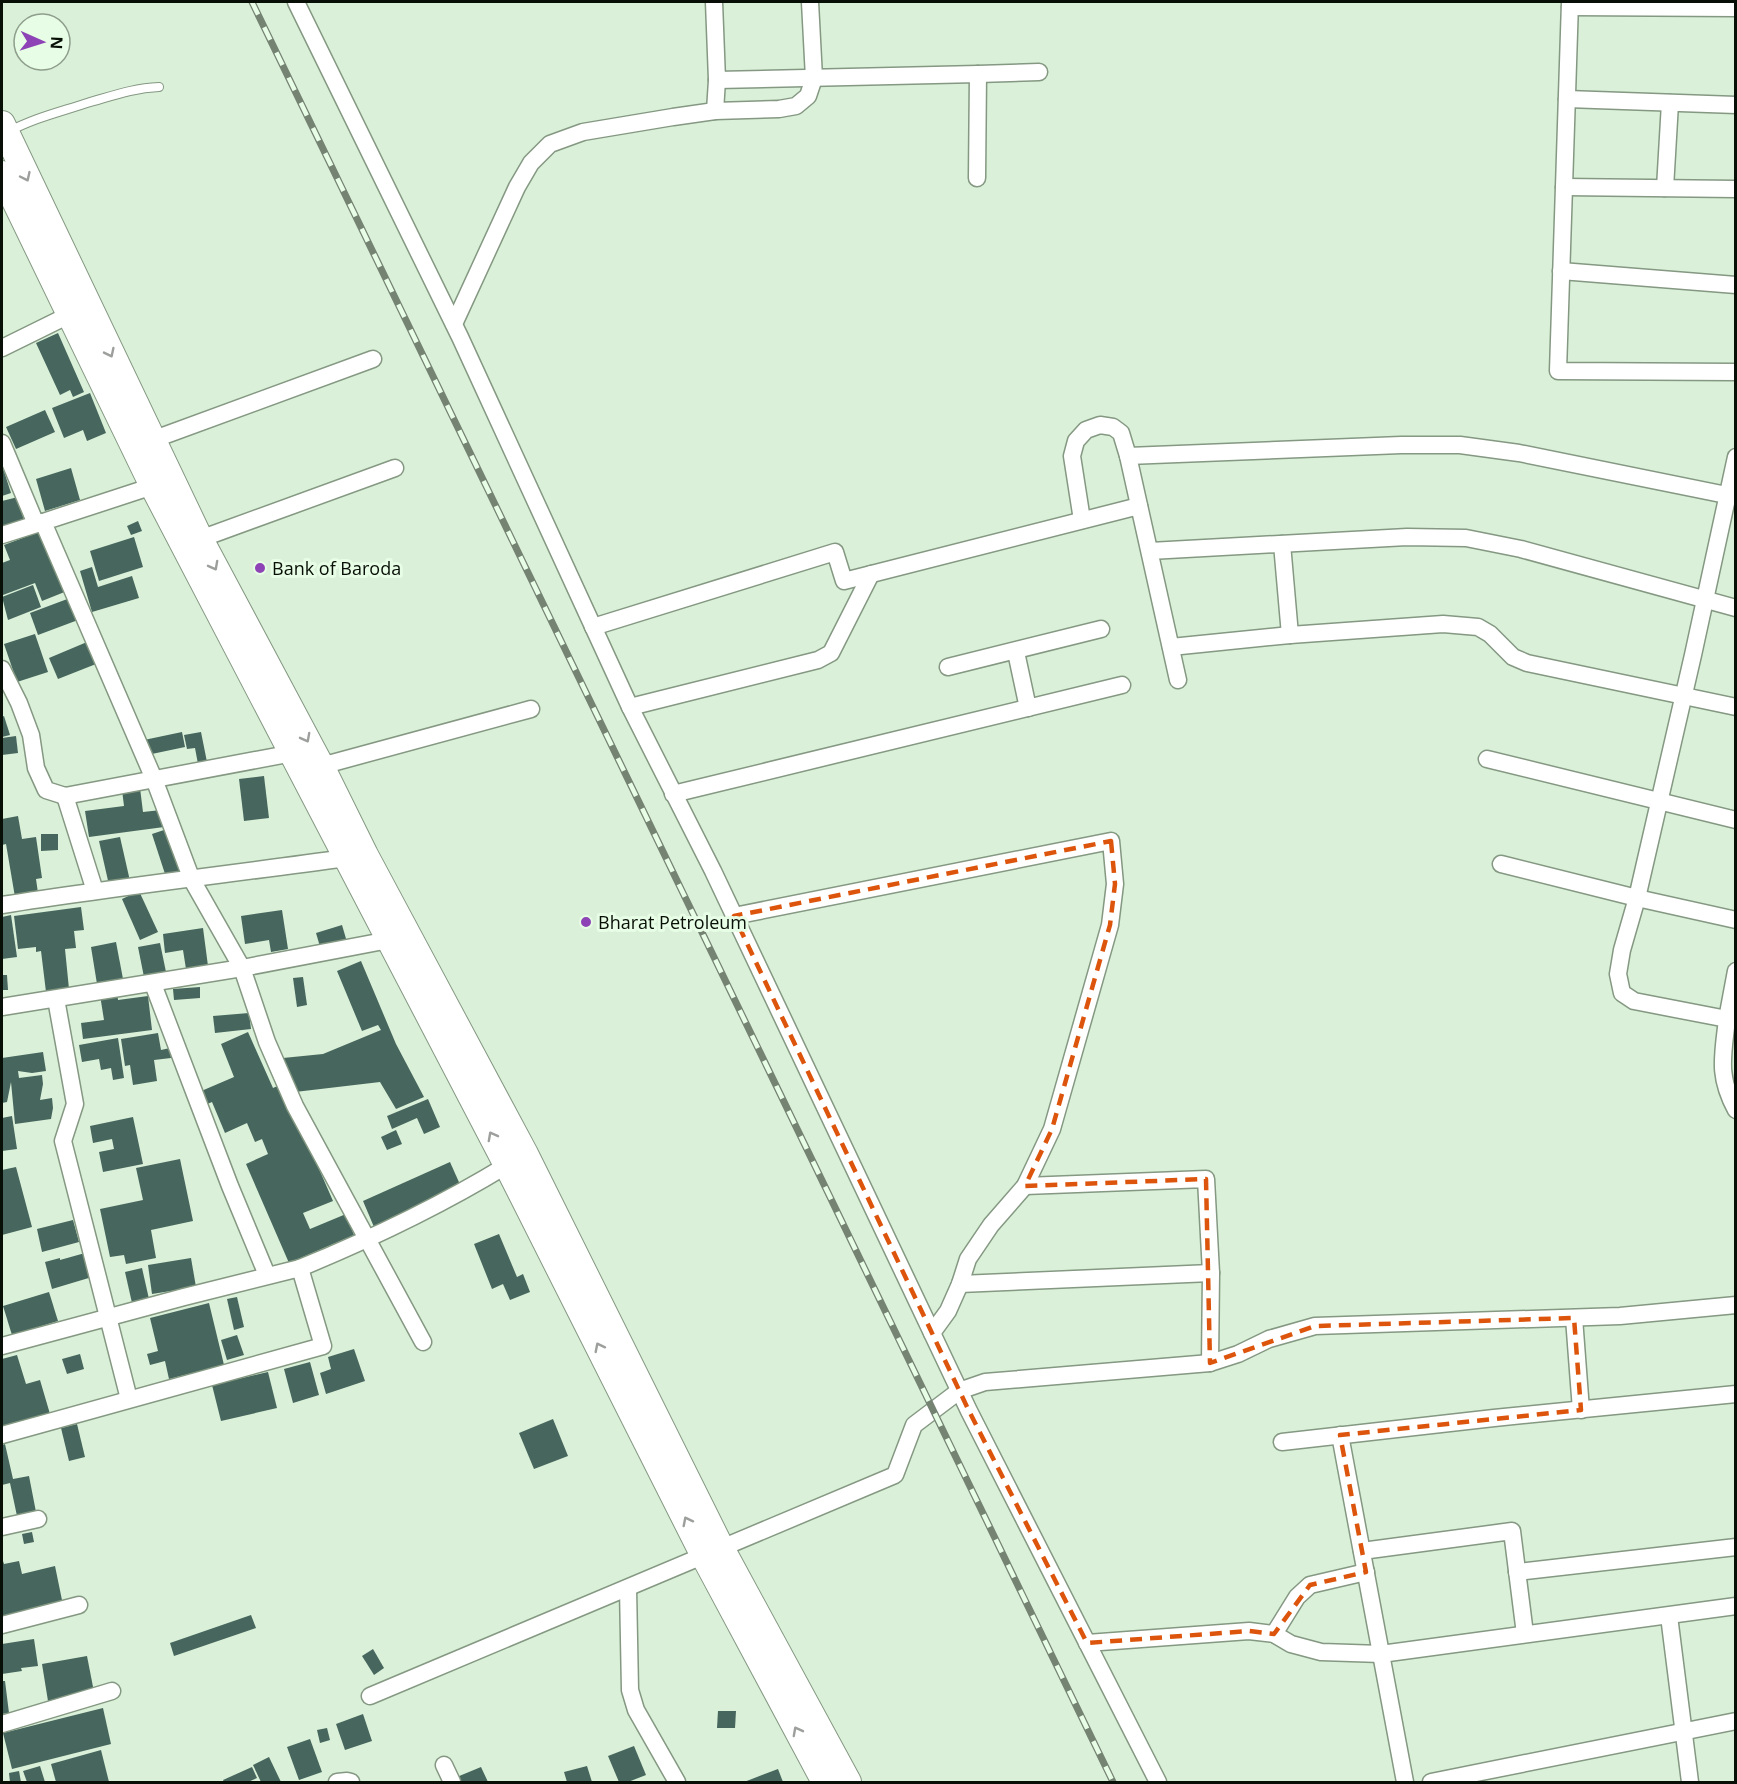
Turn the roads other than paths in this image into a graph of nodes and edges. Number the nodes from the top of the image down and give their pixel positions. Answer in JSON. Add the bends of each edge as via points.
{"nodes":[{"id":1,"x":296,"y":2,"type":"edge"},
{"id":2,"x":714,"y":2,"type":"edge"},
{"id":3,"x":810,"y":2,"type":"edge"},
{"id":4,"x":1570,"y":4,"type":"edge"},
{"id":5,"x":1736,"y":8,"type":"edge"},
{"id":6,"x":1039,"y":72,"type":"dead end"},
{"id":7,"x":978,"y":74,"type":"junction"},
{"id":8,"x":814,"y":78,"type":"junction"},
{"id":9,"x":717,"y":80,"type":"junction"},
{"id":10,"x":159,"y":87,"type":"dead end"},
{"id":11,"x":1567,"y":99,"type":"junction"},
{"id":12,"x":1670,"y":103,"type":"junction"},
{"id":13,"x":1736,"y":105,"type":"edge"},
{"id":14,"x":715,"y":111,"type":"junction"},
{"id":15,"x":4,"y":128,"type":"edge"},
{"id":16,"x":2,"y":174,"type":"edge"},
{"id":17,"x":977,"y":178,"type":"dead end"},
{"id":18,"x":1564,"y":187,"type":"junction"},
{"id":19,"x":1665,"y":188,"type":"junction"},
{"id":20,"x":1736,"y":189,"type":"edge"},
{"id":21,"x":1561,"y":271,"type":"junction"},
{"id":22,"x":1736,"y":285,"type":"edge"},
{"id":23,"x":69,"y":315,"type":"junction"},
{"id":24,"x":454,"y":324,"type":"junction"},
{"id":25,"x":2,"y":348,"type":"edge"},
{"id":26,"x":373,"y":359,"type":"dead end"},
{"id":27,"x":1736,"y":372,"type":"edge"},
{"id":28,"x":152,"y":440,"type":"junction"},
{"id":29,"x":2,"y":443,"type":"edge"},
{"id":30,"x":1128,"y":456,"type":"junction"},
{"id":31,"x":1736,"y":457,"type":"edge"},
{"id":32,"x":396,"y":468,"type":"dead end"},
{"id":33,"x":153,"y":486,"type":"junction"},
{"id":34,"x":1731,"y":496,"type":"edge"},
{"id":35,"x":1139,"y":506,"type":"junction"},
{"id":36,"x":1082,"y":520,"type":"junction"},
{"id":37,"x":39,"y":523,"type":"junction"},
{"id":38,"x":2,"y":535,"type":"edge"},
{"id":39,"x":200,"y":538,"type":"junction"},
{"id":40,"x":1282,"y":544,"type":"junction"},
{"id":41,"x":1150,"y":551,"type":"junction"},
{"id":42,"x":871,"y":574,"type":"junction"},
{"id":43,"x":1705,"y":600,"type":"junction"},
{"id":44,"x":1736,"y":608,"type":"edge"},
{"id":45,"x":593,"y":627,"type":"junction"},
{"id":46,"x":1101,"y":629,"type":"dead end"},
{"id":47,"x":1290,"y":635,"type":"junction"},
{"id":48,"x":1171,"y":647,"type":"junction"},
{"id":49,"x":1016,"y":651,"type":"junction"},
{"id":50,"x":948,"y":667,"type":"dead end"},
{"id":51,"x":2,"y":669,"type":"edge"},
{"id":52,"x":1178,"y":680,"type":"dead end"},
{"id":53,"x":1122,"y":686,"type":"dead end"},
{"id":54,"x":1684,"y":695,"type":"junction"},
{"id":55,"x":19,"y":703,"type":"junction"},
{"id":56,"x":2,"y":705,"type":"edge"},
{"id":57,"x":630,"y":707,"type":"junction"},
{"id":58,"x":1736,"y":707,"type":"edge"},
{"id":59,"x":1028,"y":708,"type":"junction"},
{"id":60,"x":531,"y":709,"type":"dead end"},
{"id":61,"x":293,"y":753,"type":"junction"},
{"id":62,"x":1487,"y":759,"type":"dead end"},
{"id":63,"x":321,"y":766,"type":"junction"},
{"id":64,"x":154,"y":779,"type":"junction"},
{"id":65,"x":673,"y":794,"type":"junction"},
{"id":66,"x":65,"y":796,"type":"junction"},
{"id":67,"x":1659,"y":801,"type":"junction"},
{"id":68,"x":1736,"y":820,"type":"edge"},
{"id":69,"x":346,"y":858,"type":"junction"},
{"id":70,"x":1501,"y":864,"type":"dead end"},
{"id":71,"x":192,"y":880,"type":"junction"},
{"id":72,"x":95,"y":891,"type":"junction"},
{"id":73,"x":1636,"y":898,"type":"junction"},
{"id":74,"x":2,"y":905,"type":"edge"},
{"id":75,"x":734,"y":916,"type":"junction"},
{"id":76,"x":1736,"y":920,"type":"edge"},
{"id":77,"x":389,"y":940,"type":"junction"},
{"id":78,"x":242,"y":968,"type":"junction"},
{"id":79,"x":1736,"y":971,"type":"edge"},
{"id":80,"x":153,"y":984,"type":"junction"},
{"id":81,"x":56,"y":999,"type":"junction"},
{"id":82,"x":2,"y":1007,"type":"edge"},
{"id":83,"x":1731,"y":1020,"type":"edge"},
{"id":84,"x":1736,"y":1110,"type":"edge"},
{"id":85,"x":507,"y":1165,"type":"junction"},
{"id":86,"x":1025,"y":1186,"type":"junction"},
{"id":87,"x":369,"y":1240,"type":"junction"},
{"id":88,"x":300,"y":1268,"type":"junction"},
{"id":89,"x":1211,"y":1273,"type":"junction"},
{"id":90,"x":267,"y":1275,"type":"junction"},
{"id":91,"x":960,"y":1284,"type":"junction"},
{"id":92,"x":1736,"y":1305,"type":"edge"},
{"id":93,"x":109,"y":1316,"type":"junction"},
{"id":94,"x":1574,"y":1318,"type":"junction"},
{"id":95,"x":932,"y":1333,"type":"junction"},
{"id":96,"x":423,"y":1342,"type":"dead end"},
{"id":97,"x":2,"y":1346,"type":"edge"},
{"id":98,"x":1210,"y":1363,"type":"junction"},
{"id":99,"x":959,"y":1390,"type":"junction"},
{"id":100,"x":1736,"y":1394,"type":"edge"},
{"id":101,"x":129,"y":1399,"type":"junction"},
{"id":102,"x":1581,"y":1410,"type":"junction"},
{"id":103,"x":1341,"y":1435,"type":"junction"},
{"id":104,"x":2,"y":1436,"type":"edge"},
{"id":105,"x":1281,"y":1442,"type":"dead end"},
{"id":106,"x":38,"y":1519,"type":"dead end"},
{"id":107,"x":2,"y":1527,"type":"edge"},
{"id":108,"x":1736,"y":1547,"type":"edge"},
{"id":109,"x":1362,"y":1551,"type":"junction"},
{"id":110,"x":712,"y":1552,"type":"junction"},
{"id":111,"x":1366,"y":1572,"type":"junction"},
{"id":112,"x":1517,"y":1572,"type":"junction"},
{"id":113,"x":628,"y":1588,"type":"junction"},
{"id":114,"x":79,"y":1605,"type":"dead end"},
{"id":115,"x":1736,"y":1606,"type":"edge"},
{"id":116,"x":1669,"y":1616,"type":"junction"},
{"id":117,"x":2,"y":1625,"type":"edge"},
{"id":118,"x":1274,"y":1634,"type":"junction"},
{"id":119,"x":1525,"y":1634,"type":"junction"},
{"id":120,"x":1087,"y":1643,"type":"junction"},
{"id":121,"x":1381,"y":1654,"type":"junction"},
{"id":122,"x":112,"y":1691,"type":"dead end"},
{"id":123,"x":370,"y":1696,"type":"dead end"},
{"id":124,"x":1736,"y":1721,"type":"edge"},
{"id":125,"x":2,"y":1724,"type":"edge"},
{"id":126,"x":1682,"y":1732,"type":"junction"},
{"id":127,"x":444,"y":1765,"type":"dead end"},
{"id":128,"x":337,"y":1782,"type":"edge"},
{"id":129,"x":351,"y":1782,"type":"edge"},
{"id":130,"x":452,"y":1782,"type":"edge"},
{"id":131,"x":677,"y":1782,"type":"edge"},
{"id":132,"x":825,"y":1782,"type":"edge"},
{"id":133,"x":848,"y":1782,"type":"edge"},
{"id":134,"x":1158,"y":1782,"type":"edge"},
{"id":135,"x":1405,"y":1782,"type":"edge"},
{"id":136,"x":1431,"y":1782,"type":"edge"},
{"id":137,"x":1690,"y":1782,"type":"edge"}],
"edges":[{"from":1,"to":24,"type":"street"},
{"from":2,"to":9,"type":"street"},
{"from":3,"to":8,"type":"street"},
{"from":4,"to":5,"type":"street"},
{"from":4,"to":11,"type":"street"},
{"from":6,"to":7,"type":"street"},
{"from":7,"to":8,"type":"street"},
{"from":7,"to":17,"type":"street"},
{"from":8,"to":9,"type":"street"},
{"from":8,"to":14,"type":"street","via":[[808,96],[796,106]]},
{"from":9,"to":14,"type":"street"},
{"from":10,"to":15,"type":"lane","via":[[125,91]]},
{"from":11,"to":12,"type":"street"},
{"from":11,"to":18,"type":"street"},
{"from":12,"to":13,"type":"street"},
{"from":12,"to":19,"type":"street"},
{"from":14,"to":24,"type":"street","via":[[583,132],[550,144],[531,163],[517,187]]},
{"from":15,"to":28,"type":"main road","one_way":true},
{"from":16,"to":23,"type":"main road"},
{"from":18,"to":19,"type":"street"},
{"from":18,"to":21,"type":"street"},
{"from":19,"to":20,"type":"street"},
{"from":21,"to":22,"type":"street"},
{"from":21,"to":27,"type":"street","via":[[1558,370]]},
{"from":23,"to":25,"type":"street"},
{"from":23,"to":33,"type":"main road"},
{"from":24,"to":45,"type":"street"},
{"from":26,"to":28,"type":"street"},
{"from":28,"to":39,"type":"main road"},
{"from":29,"to":37,"type":"street"},
{"from":30,"to":34,"type":"street","via":[[1460,445],[1519,453]]},
{"from":30,"to":35,"type":"street"},
{"from":30,"to":36,"type":"street","via":[[1121,433],[1113,427],[1086,430],[1076,441],[1072,456]]},
{"from":31,"to":34,"type":"street"},
{"from":32,"to":39,"type":"street"},
{"from":33,"to":37,"type":"street"},
{"from":33,"to":61,"type":"main road"},
{"from":34,"to":43,"type":"street"},
{"from":35,"to":36,"type":"street"},
{"from":35,"to":41,"type":"street"},
{"from":36,"to":42,"type":"street"},
{"from":37,"to":38,"type":"street"},
{"from":37,"to":64,"type":"street"},
{"from":39,"to":63,"type":"main road","one_way":true},
{"from":40,"to":41,"type":"street"},
{"from":40,"to":43,"type":"street","via":[[1466,538],[1521,549]]},
{"from":40,"to":47,"type":"street"},
{"from":41,"to":48,"type":"street"},
{"from":42,"to":45,"type":"street","via":[[844,581],[835,552]]},
{"from":42,"to":57,"type":"street","via":[[831,653],[818,660]]},
{"from":43,"to":44,"type":"street"},
{"from":43,"to":54,"type":"street"},
{"from":45,"to":57,"type":"street"},
{"from":46,"to":49,"type":"street"},
{"from":47,"to":48,"type":"street"},
{"from":47,"to":54,"type":"street","via":[[1443,624],[1478,627],[1513,657],[1527,663]]},
{"from":48,"to":52,"type":"street"},
{"from":49,"to":50,"type":"street"},
{"from":49,"to":59,"type":"street"},
{"from":51,"to":55,"type":"street"},
{"from":53,"to":59,"type":"street"},
{"from":54,"to":58,"type":"street"},
{"from":54,"to":67,"type":"street"},
{"from":55,"to":56,"type":"street"},
{"from":55,"to":66,"type":"street","via":[[31,735],[36,768],[46,790]]},
{"from":57,"to":65,"type":"street"},
{"from":59,"to":65,"type":"street"},
{"from":60,"to":63,"type":"street"},
{"from":61,"to":64,"type":"street"},
{"from":61,"to":69,"type":"main road"},
{"from":62,"to":67,"type":"street"},
{"from":63,"to":110,"type":"main road","via":[[525,1154]]},
{"from":64,"to":66,"type":"street"},
{"from":64,"to":71,"type":"street"},
{"from":65,"to":75,"type":"street"},
{"from":66,"to":72,"type":"street"},
{"from":67,"to":68,"type":"street"},
{"from":67,"to":73,"type":"street"},
{"from":69,"to":71,"type":"street"},
{"from":69,"to":77,"type":"main road"},
{"from":70,"to":73,"type":"street"},
{"from":71,"to":72,"type":"street"},
{"from":71,"to":78,"type":"street"},
{"from":72,"to":74,"type":"street"},
{"from":73,"to":76,"type":"street"},
{"from":73,"to":83,"type":"street","via":[[1619,966],[1622,993],[1634,1001]]},
{"from":75,"to":86,"type":"street","via":[[1111,841],[1115,884],[1110,925],[1052,1129]]},
{"from":75,"to":95,"type":"street"},
{"from":77,"to":78,"type":"street"},
{"from":85,"to":77,"type":"main road","one_way":true},
{"from":78,"to":80,"type":"street"},
{"from":78,"to":87,"type":"street","via":[[267,1042],[295,1106]]},
{"from":79,"to":83,"type":"street"},
{"from":80,"to":81,"type":"street"},
{"from":80,"to":90,"type":"street"},
{"from":81,"to":82,"type":"street"},
{"from":81,"to":93,"type":"street","via":[[75,1104],[63,1141]]},
{"from":83,"to":84,"type":"street","via":[[1722,1064],[1726,1091]]},
{"from":85,"to":87,"type":"street"},
{"from":110,"to":85,"type":"main road","one_way":true},
{"from":86,"to":89,"type":"street","via":[[1206,1179]]},
{"from":86,"to":91,"type":"street","via":[[968,1258]]},
{"from":87,"to":88,"type":"street"},
{"from":87,"to":96,"type":"street"},
{"from":88,"to":90,"type":"street"},
{"from":88,"to":101,"type":"street","via":[[323,1346]]},
{"from":89,"to":91,"type":"street"},
{"from":89,"to":98,"type":"street"},
{"from":90,"to":93,"type":"street"},
{"from":91,"to":95,"type":"street"},
{"from":92,"to":94,"type":"street"},
{"from":93,"to":97,"type":"street"},
{"from":93,"to":101,"type":"street"},
{"from":94,"to":98,"type":"street","via":[[1315,1326],[1269,1339]]},
{"from":94,"to":102,"type":"street"},
{"from":95,"to":99,"type":"street"},
{"from":98,"to":99,"type":"street","via":[[985,1382]]},
{"from":99,"to":110,"type":"street","via":[[914,1425],[895,1475]]},
{"from":99,"to":120,"type":"street"},
{"from":100,"to":102,"type":"street"},
{"from":101,"to":104,"type":"street"},
{"from":102,"to":103,"type":"street"},
{"from":103,"to":105,"type":"street"},
{"from":103,"to":109,"type":"street"},
{"from":106,"to":107,"type":"street"},
{"from":108,"to":112,"type":"street"},
{"from":109,"to":111,"type":"street"},
{"from":109,"to":112,"type":"street","via":[[1512,1531]]},
{"from":110,"to":113,"type":"street"},
{"from":132,"to":110,"type":"main road","one_way":true},
{"from":110,"to":133,"type":"main road"},
{"from":111,"to":118,"type":"street","via":[[1310,1584]]},
{"from":111,"to":121,"type":"street"},
{"from":112,"to":119,"type":"street"},
{"from":113,"to":123,"type":"street"},
{"from":113,"to":131,"type":"street","via":[[632,1700]]},
{"from":114,"to":117,"type":"street"},
{"from":115,"to":116,"type":"street"},
{"from":116,"to":119,"type":"street"},
{"from":116,"to":126,"type":"street"},
{"from":118,"to":120,"type":"street","via":[[1249,1631]]},
{"from":118,"to":121,"type":"street","via":[[1291,1644],[1321,1652]]},
{"from":119,"to":121,"type":"street"},
{"from":120,"to":134,"type":"street"},
{"from":121,"to":135,"type":"street"},
{"from":122,"to":125,"type":"street"},
{"from":124,"to":126,"type":"street"},
{"from":126,"to":136,"type":"street"},
{"from":126,"to":137,"type":"street"},
{"from":127,"to":130,"type":"street"},
{"from":128,"to":129,"type":"street"}]}
